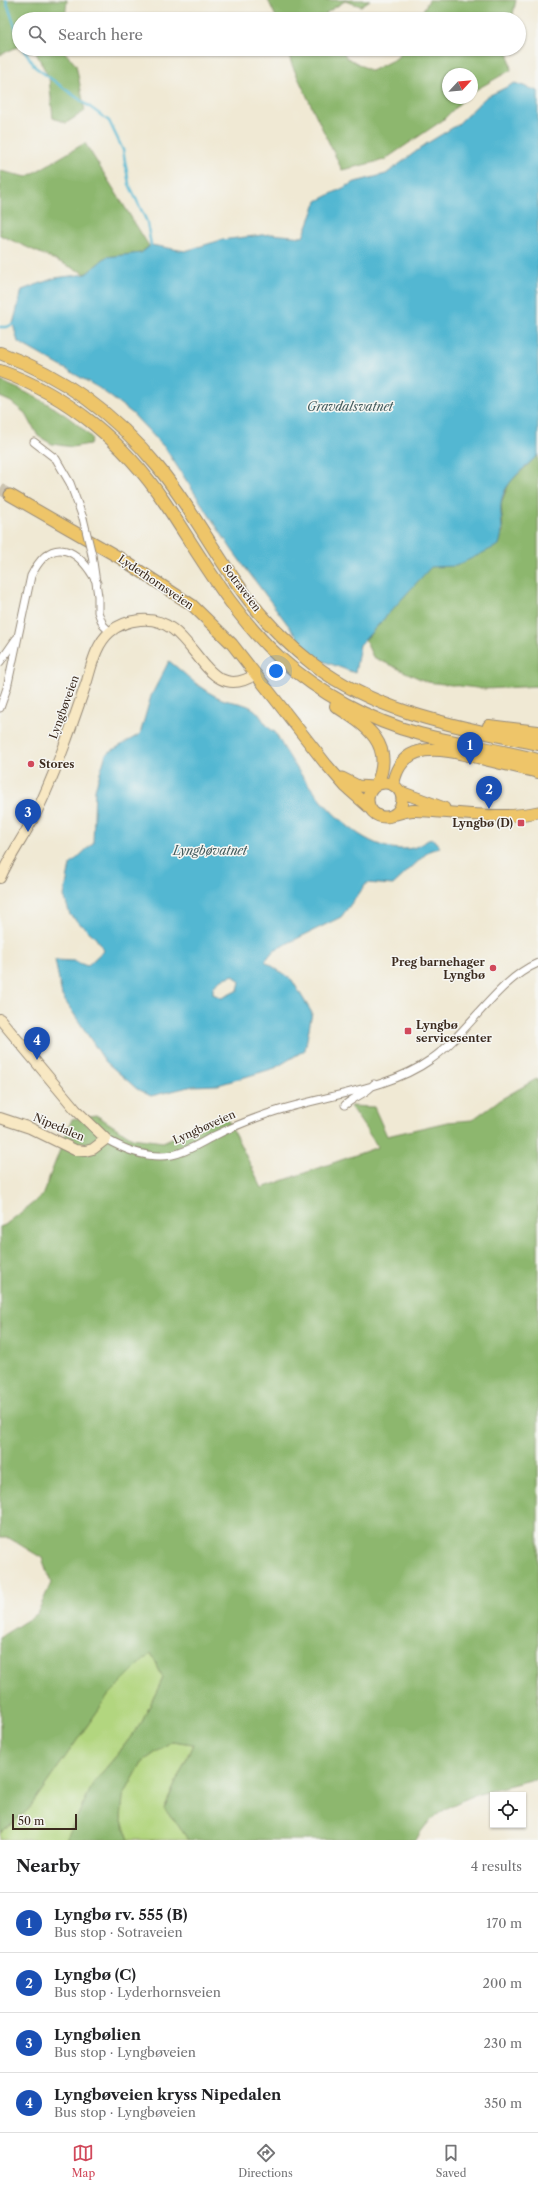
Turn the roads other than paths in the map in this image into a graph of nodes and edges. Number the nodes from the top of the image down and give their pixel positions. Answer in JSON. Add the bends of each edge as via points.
{"nodes":[{"id":1,"x":0,"y":353,"type":"edge"},
{"id":2,"x":0,"y":371,"type":"edge"},
{"id":3,"x":34,"y":442,"type":"dead end"},
{"id":4,"x":10,"y":495,"type":"tunnel mouth"},
{"id":5,"x":97,"y":583,"type":"junction"},
{"id":6,"x":110,"y":632,"type":"junction"},
{"id":7,"x":17,"y":637,"type":"junction"},
{"id":8,"x":281,"y":659,"type":"junction"},
{"id":9,"x":0,"y":662,"type":"edge"},
{"id":10,"x":256,"y":674,"type":"junction"},
{"id":11,"x":0,"y":708,"type":"edge"},
{"id":12,"x":428,"y":719,"type":"junction"},
{"id":13,"x":538,"y":732,"type":"edge"},
{"id":14,"x":538,"y":744,"type":"edge"},
{"id":15,"x":538,"y":760,"type":"edge"},
{"id":16,"x":538,"y":772,"type":"edge"},
{"id":17,"x":336,"y":775,"type":"junction"},
{"id":18,"x":375,"y":786,"type":"junction"},
{"id":19,"x":397,"y":788,"type":"junction"},
{"id":20,"x":370,"y":808,"type":"junction"},
{"id":21,"x":538,"y":812,"type":"edge"},
{"id":22,"x":464,"y":813,"type":"junction"},
{"id":23,"x":396,"y":814,"type":"junction"},
{"id":24,"x":0,"y":878,"type":"edge"},
{"id":25,"x":538,"y":963,"type":"edge"},
{"id":26,"x":0,"y":1020,"type":"edge"},
{"id":27,"x":374,"y":1084,"type":"junction"},
{"id":28,"x":345,"y":1105,"type":"dead end"},
{"id":29,"x":0,"y":1118,"type":"edge"},
{"id":30,"x":106,"y":1139,"type":"junction"}],
"edges":[{"from":1,"to":12,"type":"highway","name":"Sotraveien","via":[[34,366],[63,382],[100,408],[135,440],[178,494],[234,580],[291,646],[315,665],[364,695]]},
{"from":2,"to":8,"type":"highway","name":"Sotraveien","via":[[26,381],[60,400],[104,432],[126,453],[164,502],[241,617]]},
{"from":3,"to":5,"type":"street","bridge":true,"via":[[56,459],[70,483],[83,518]]},
{"from":4,"to":10,"type":"main road","name":"Lyderhornsveien","via":[[177,593],[220,631]]},
{"from":5,"to":6,"type":"street","via":[[98,612],[103,625]]},
{"from":5,"to":7,"type":"street","via":[[86,565],[72,552],[64,549],[53,550],[44,556],[31,576]]},
{"from":6,"to":10,"type":"street","name":"Lyngbøveien","via":[[135,620],[161,622],[181,635],[202,663],[222,680],[238,683]]},
{"from":6,"to":24,"type":"street","name":"Lyngbøveien","via":[[97,650],[67,737],[38,809]]},
{"from":7,"to":9,"type":"street"},
{"from":7,"to":11,"type":"street","via":[[7,688]]},
{"from":8,"to":15,"type":"highway","name":"Sotraveien","via":[[330,694],[399,727]]},
{"from":8,"to":18,"type":"highway","via":[[300,682],[371,731],[380,746],[384,761]]},
{"from":10,"to":17,"type":"main road","name":"Lyderhornsveien","via":[[312,748]]},
{"from":12,"to":13,"type":"highway"},
{"from":12,"to":14,"type":"highway","name":"Sotraveien"},
{"from":16,"to":19,"type":"highway","via":[[448,750],[431,749],[417,753],[404,761],[396,771]]},
{"from":17,"to":18,"type":"main road","name":"Lyderhornsveien","via":[[358,786]]},
{"from":17,"to":20,"type":"main road","name":"Lyderhornsveien"},
{"from":18,"to":19,"type":"main road","via":[[388,783]]},
{"from":18,"to":20,"type":"main road","via":[[368,796]]},
{"from":19,"to":22,"type":"main road"},
{"from":19,"to":23,"type":"main road","via":[[402,804]]},
{"from":20,"to":23,"type":"main road","via":[[379,816]]},
{"from":21,"to":22,"type":"main road","via":[[504,815]]},
{"from":22,"to":23,"type":"main road","via":[[414,809]]},
{"from":25,"to":27,"type":"street","name":"Lyngbøveien","via":[[506,986],[432,1060],[401,1077]]},
{"from":26,"to":30,"type":"street","name":"Lyngbøveien","via":[[71,1105]]},
{"from":27,"to":28,"type":"street","name":"Lyngbøveien","via":[[368,1092],[353,1098]]},
{"from":27,"to":30,"type":"street","name":"Lyngbøveien","via":[[267,1114],[171,1155],[134,1152]]},
{"from":29,"to":30,"type":"street","name":"Nipedalen","via":[[30,1128],[75,1150],[93,1149]]}]}
